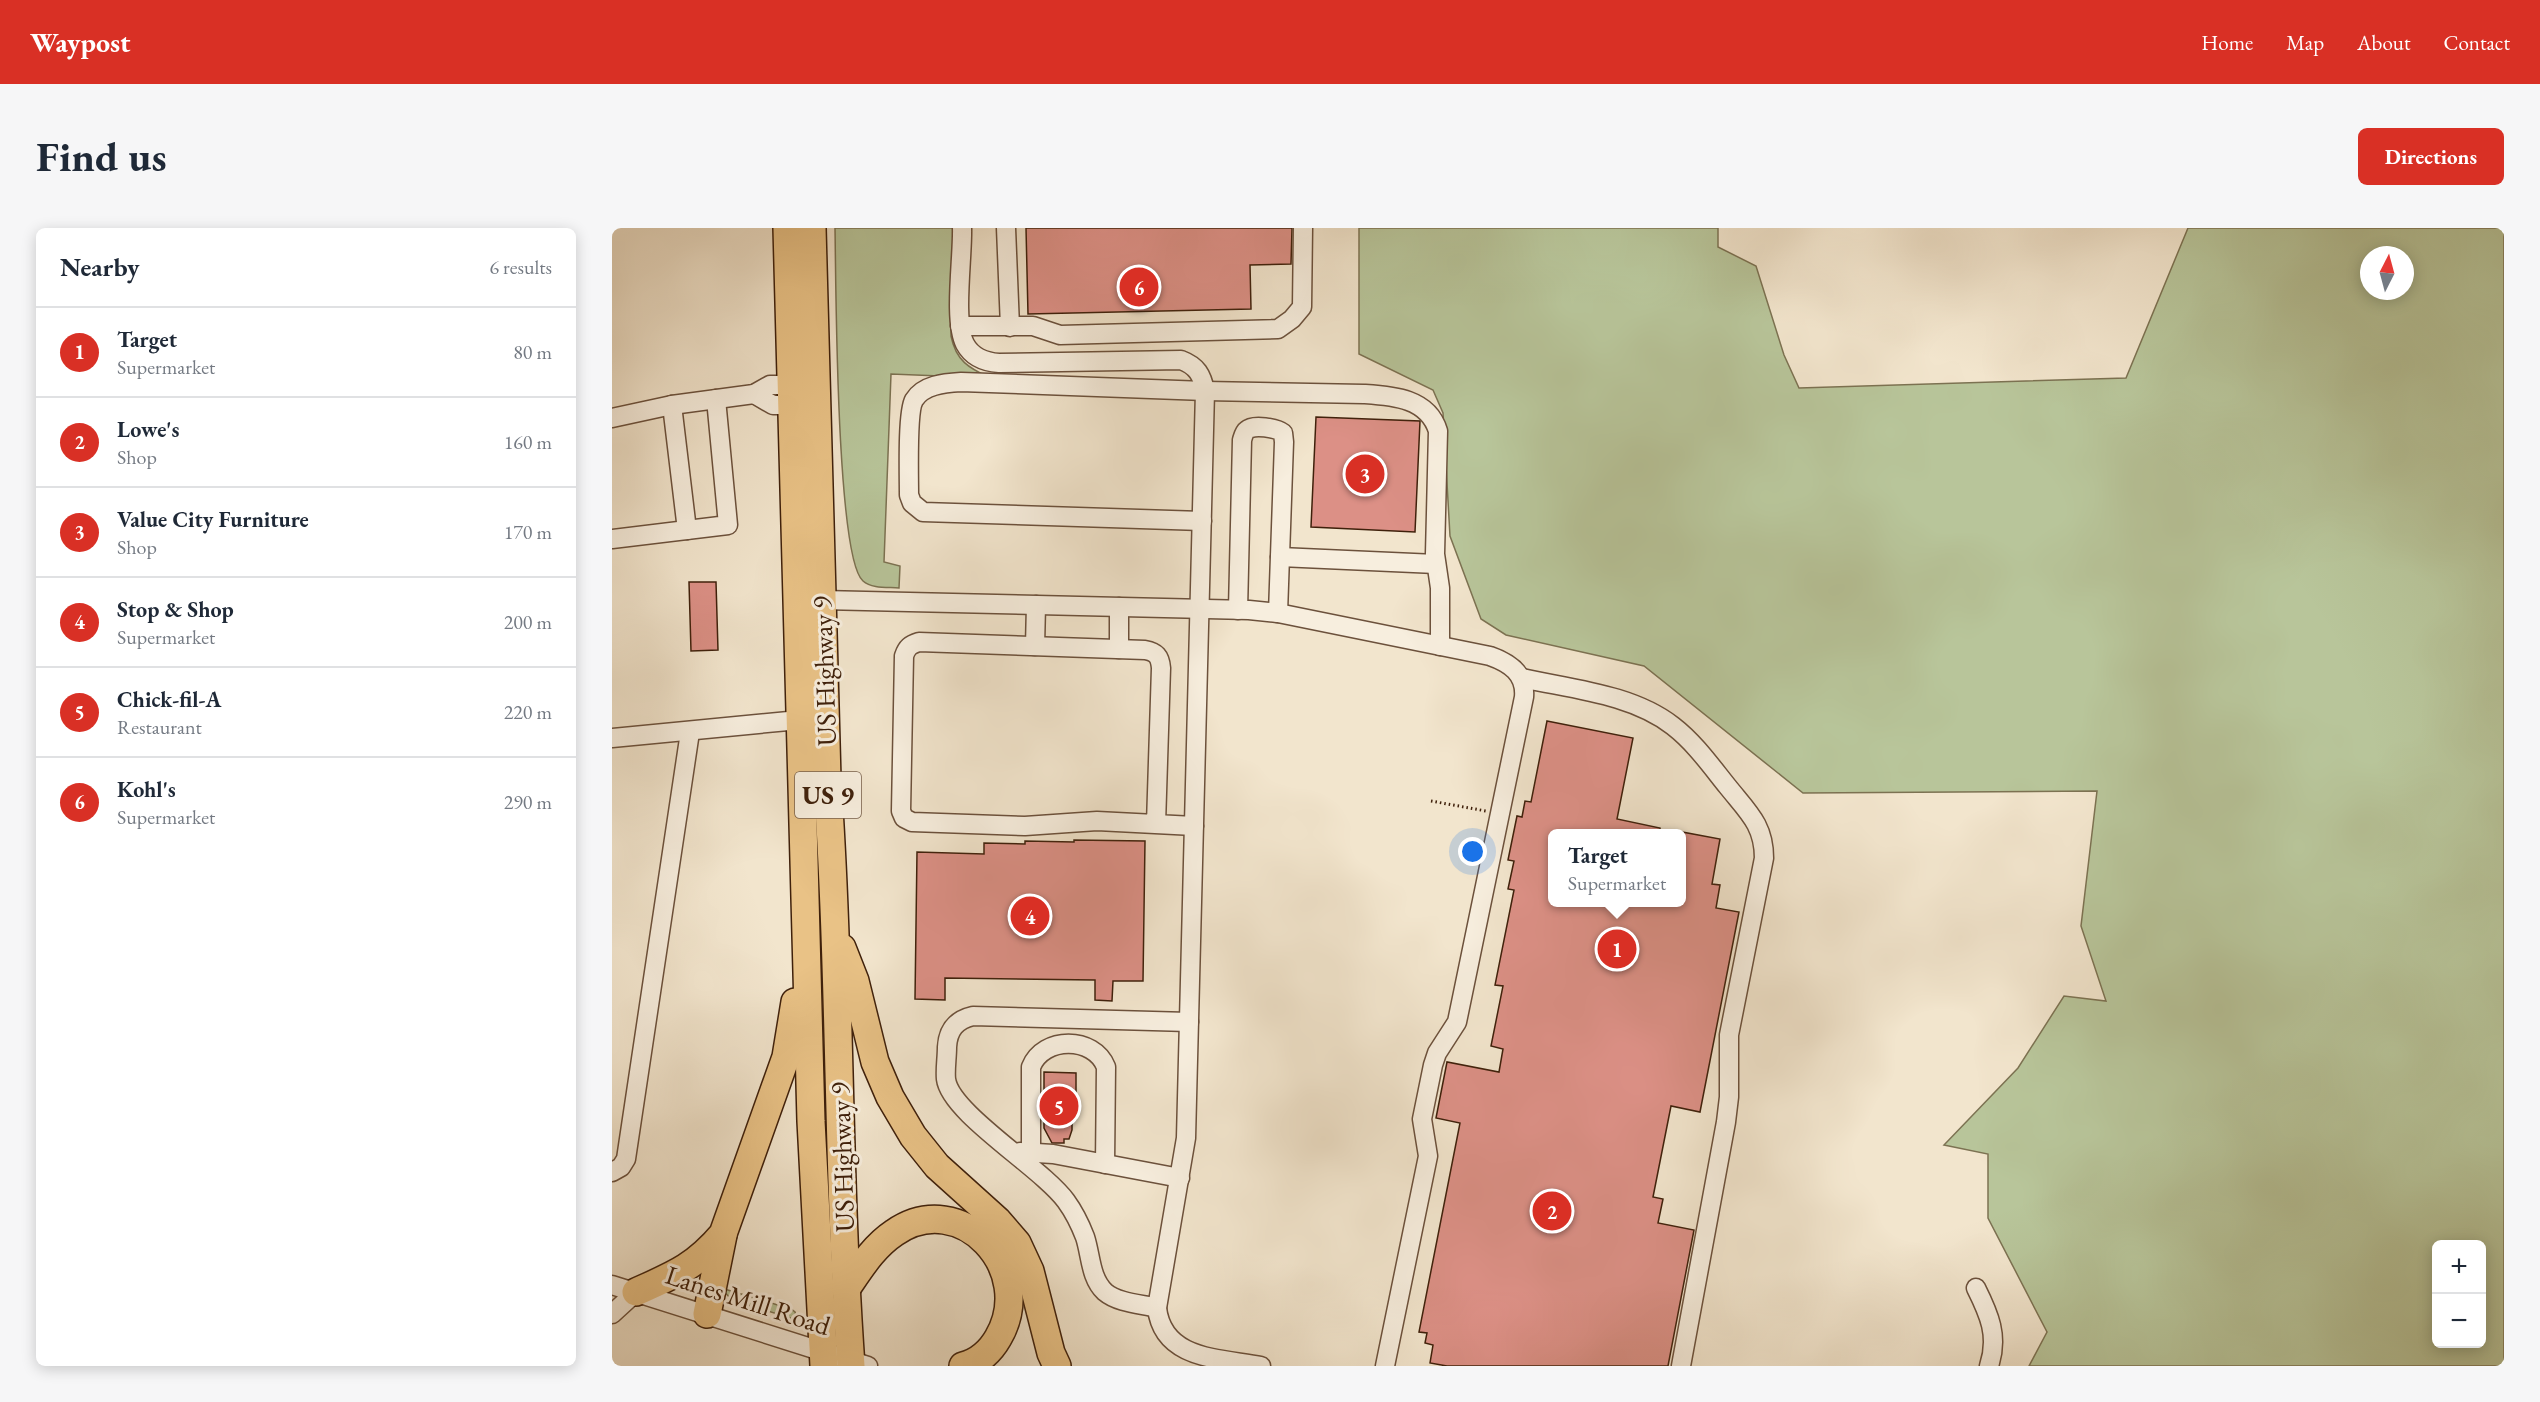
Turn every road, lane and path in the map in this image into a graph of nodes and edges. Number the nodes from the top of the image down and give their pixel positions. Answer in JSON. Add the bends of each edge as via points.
{"nodes":[{"id":1,"x":787,"y":228,"type":"edge"},
{"id":2,"x":812,"y":228,"type":"edge"},
{"id":3,"x":962,"y":228,"type":"edge"},
{"id":4,"x":1006,"y":228,"type":"edge"},
{"id":5,"x":1303,"y":228,"type":"edge"},
{"id":6,"x":960,"y":326,"type":"junction"},
{"id":7,"x":1010,"y":327,"type":"junction"},
{"id":8,"x":1205,"y":391,"type":"junction"},
{"id":9,"x":792,"y":395,"type":"junction"},
{"id":10,"x":716,"y":399,"type":"junction"},
{"id":11,"x":672,"y":405,"type":"junction"},
{"id":12,"x":612,"y":418,"type":"edge"},
{"id":13,"x":1202,"y":521,"type":"junction"},
{"id":14,"x":687,"y":530,"type":"junction"},
{"id":15,"x":612,"y":539,"type":"edge"},
{"id":16,"x":1280,"y":557,"type":"junction"},
{"id":17,"x":1436,"y":564,"type":"junction"},
{"id":18,"x":822,"y":600,"type":"junction"},
{"id":19,"x":1036,"y":605,"type":"junction"},
{"id":20,"x":1119,"y":607,"type":"junction"},
{"id":21,"x":1200,"y":609,"type":"junction"},
{"id":22,"x":1238,"y":610,"type":"junction"},
{"id":23,"x":1278,"y":613,"type":"junction"},
{"id":24,"x":1035,"y":646,"type":"junction"},
{"id":25,"x":1440,"y":646,"type":"junction"},
{"id":26,"x":1119,"y":649,"type":"junction"},
{"id":27,"x":1522,"y":678,"type":"junction"},
{"id":28,"x":800,"y":720,"type":"junction"},
{"id":29,"x":690,"y":732,"type":"junction"},
{"id":30,"x":612,"y":738,"type":"edge"},
{"id":31,"x":1431,"y":801,"type":"dead end"},
{"id":32,"x":1499,"y":817,"type":"junction"},
{"id":33,"x":1156,"y":824,"type":"junction"},
{"id":34,"x":1194,"y":826,"type":"junction"},
{"id":35,"x":834,"y":928,"type":"junction"},
{"id":36,"x":806,"y":932,"type":"junction"},
{"id":37,"x":1189,"y":1022,"type":"junction"},
{"id":38,"x":1023,"y":1152,"type":"junction"},
{"id":39,"x":1105,"y":1164,"type":"junction"},
{"id":40,"x":612,"y":1172,"type":"edge"},
{"id":41,"x":1180,"y":1178,"type":"junction"},
{"id":42,"x":723,"y":1234,"type":"junction"},
{"id":43,"x":624,"y":1288,"type":"edge"},
{"id":44,"x":1976,"y":1288,"type":"dead end"},
{"id":45,"x":846,"y":1289,"type":"junction"},
{"id":46,"x":1157,"y":1308,"type":"junction"},
{"id":47,"x":612,"y":1314,"type":"edge"},
{"id":48,"x":706,"y":1314,"type":"junction"},
{"id":49,"x":823,"y":1360,"type":"edge"},
{"id":50,"x":857,"y":1364,"type":"edge"},
{"id":51,"x":963,"y":1366,"type":"edge"},
{"id":52,"x":1057,"y":1366,"type":"edge"},
{"id":53,"x":1261,"y":1366,"type":"edge"},
{"id":54,"x":1384,"y":1366,"type":"edge"},
{"id":55,"x":1681,"y":1366,"type":"edge"},
{"id":56,"x":1989,"y":1366,"type":"edge"}],
"edges":[{"from":1,"to":9,"type":"highway","name":"US Highway 9","number":"US 9"},
{"from":2,"to":18,"type":"highway","name":"US Highway 9","number":"US 9"},
{"from":3,"to":6,"type":"street"},
{"from":4,"to":7,"type":"street"},
{"from":5,"to":7,"type":"street","via":[[1302,307],[1278,329],[1060,335],[1033,326]]},
{"from":6,"to":7,"type":"street"},
{"from":6,"to":8,"type":"street","via":[[970,352],[987,363],[1181,360],[1199,372]]},
{"from":8,"to":13,"type":"street"},
{"from":8,"to":13,"type":"street","via":[[961,382],[933,386],[911,405],[909,495],[918,509],[935,514]]},
{"from":8,"to":17,"type":"street","via":[[1390,395],[1420,406],[1438,431]]},
{"from":9,"to":10,"type":"street","via":[[770,385],[754,394]]},
{"from":9,"to":28,"type":"highway","name":"US Highway 9","number":"US 9"},
{"from":10,"to":11,"type":"street"},
{"from":10,"to":14,"type":"street","via":[[728,525]]},
{"from":11,"to":12,"type":"street"},
{"from":11,"to":14,"type":"street"},
{"from":13,"to":21,"type":"street"},
{"from":14,"to":15,"type":"street"},
{"from":16,"to":17,"type":"street"},
{"from":16,"to":22,"type":"street","via":[[1283,433],[1278,429],[1251,428],[1242,440]]},
{"from":16,"to":23,"type":"street"},
{"from":17,"to":25,"type":"street"},
{"from":18,"to":19,"type":"street"},
{"from":18,"to":35,"type":"highway","name":"US Highway 9","number":"US 9"},
{"from":19,"to":20,"type":"street"},
{"from":19,"to":24,"type":"street"},
{"from":20,"to":21,"type":"street"},
{"from":20,"to":26,"type":"street"},
{"from":21,"to":22,"type":"street"},
{"from":21,"to":34,"type":"street"},
{"from":22,"to":23,"type":"street"},
{"from":23,"to":25,"type":"street"},
{"from":24,"to":26,"type":"street"},
{"from":24,"to":33,"type":"street","via":[[919,642],[906,649],[901,811],[904,818],[912,822],[1025,826],[1076,821]]},
{"from":25,"to":27,"type":"street","via":[[1497,659],[1518,671]]},
{"from":26,"to":33,"type":"street","via":[[1152,651],[1160,658]]},
{"from":27,"to":32,"type":"street","via":[[1524,697]]},
{"from":27,"to":55,"type":"street","via":[[1635,705],[1672,725],[1752,816],[1762,834],[1764,858],[1729,1035],[1726,1122]]},
{"from":28,"to":29,"type":"street"},
{"from":28,"to":36,"type":"highway","name":"US Highway 9","number":"US 9"},
{"from":29,"to":30,"type":"street"},
{"from":29,"to":40,"type":"street","via":[[626,1159]]},
{"from":31,"to":32,"type":"path"},
{"from":32,"to":54,"type":"street","via":[[1457,1022],[1432,1065],[1422,1119],[1428,1156]]},
{"from":33,"to":34,"type":"street"},
{"from":34,"to":37,"type":"street"},
{"from":35,"to":45,"type":"highway","name":"US Highway 9","number":"US 9"},
{"from":35,"to":52,"type":"highway","via":[[855,981],[875,1062],[890,1097],[937,1166],[1017,1243],[1030,1271]]},
{"from":36,"to":42,"type":"highway","via":[[786,1057]]},
{"from":36,"to":49,"type":"highway","name":"US Highway 9","number":"US 9"},
{"from":37,"to":38,"type":"street","via":[[973,1016],[963,1019],[950,1030],[947,1039],[948,1087],[974,1120]]},
{"from":37,"to":41,"type":"street","via":[[1186,1138]]},
{"from":38,"to":39,"type":"street"},
{"from":38,"to":39,"type":"street","via":[[1034,1060],[1049,1047],[1073,1044],[1095,1052],[1106,1067]]},
{"from":38,"to":46,"type":"street","via":[[1072,1210],[1093,1272],[1103,1289],[1120,1300]]},
{"from":39,"to":41,"type":"street"},
{"from":41,"to":46,"type":"street"},
{"from":42,"to":43,"type":"highway","via":[[707,1253],[683,1271]]},
{"from":42,"to":48,"type":"highway"},
{"from":43,"to":47,"type":"street"},
{"from":43,"to":48,"type":"street","name":"Lanes Mill Road"},
{"from":44,"to":56,"type":"street","via":[[1992,1321],[1993,1355]]},
{"from":45,"to":50,"type":"highway","name":"US Highway 9","number":"US 9"},
{"from":45,"to":51,"type":"highway","via":[[872,1253],[896,1231],[927,1221],[946,1222],[973,1231],[1001,1261],[1010,1295],[1004,1329],[993,1346]]},
{"from":46,"to":53,"type":"street","via":[[1161,1328],[1177,1346]]},
{"from":48,"to":49,"type":"street","name":"Lanes Mill Road"},
{"from":49,"to":50,"type":"street","name":"Lanes Mill Road"}]}
